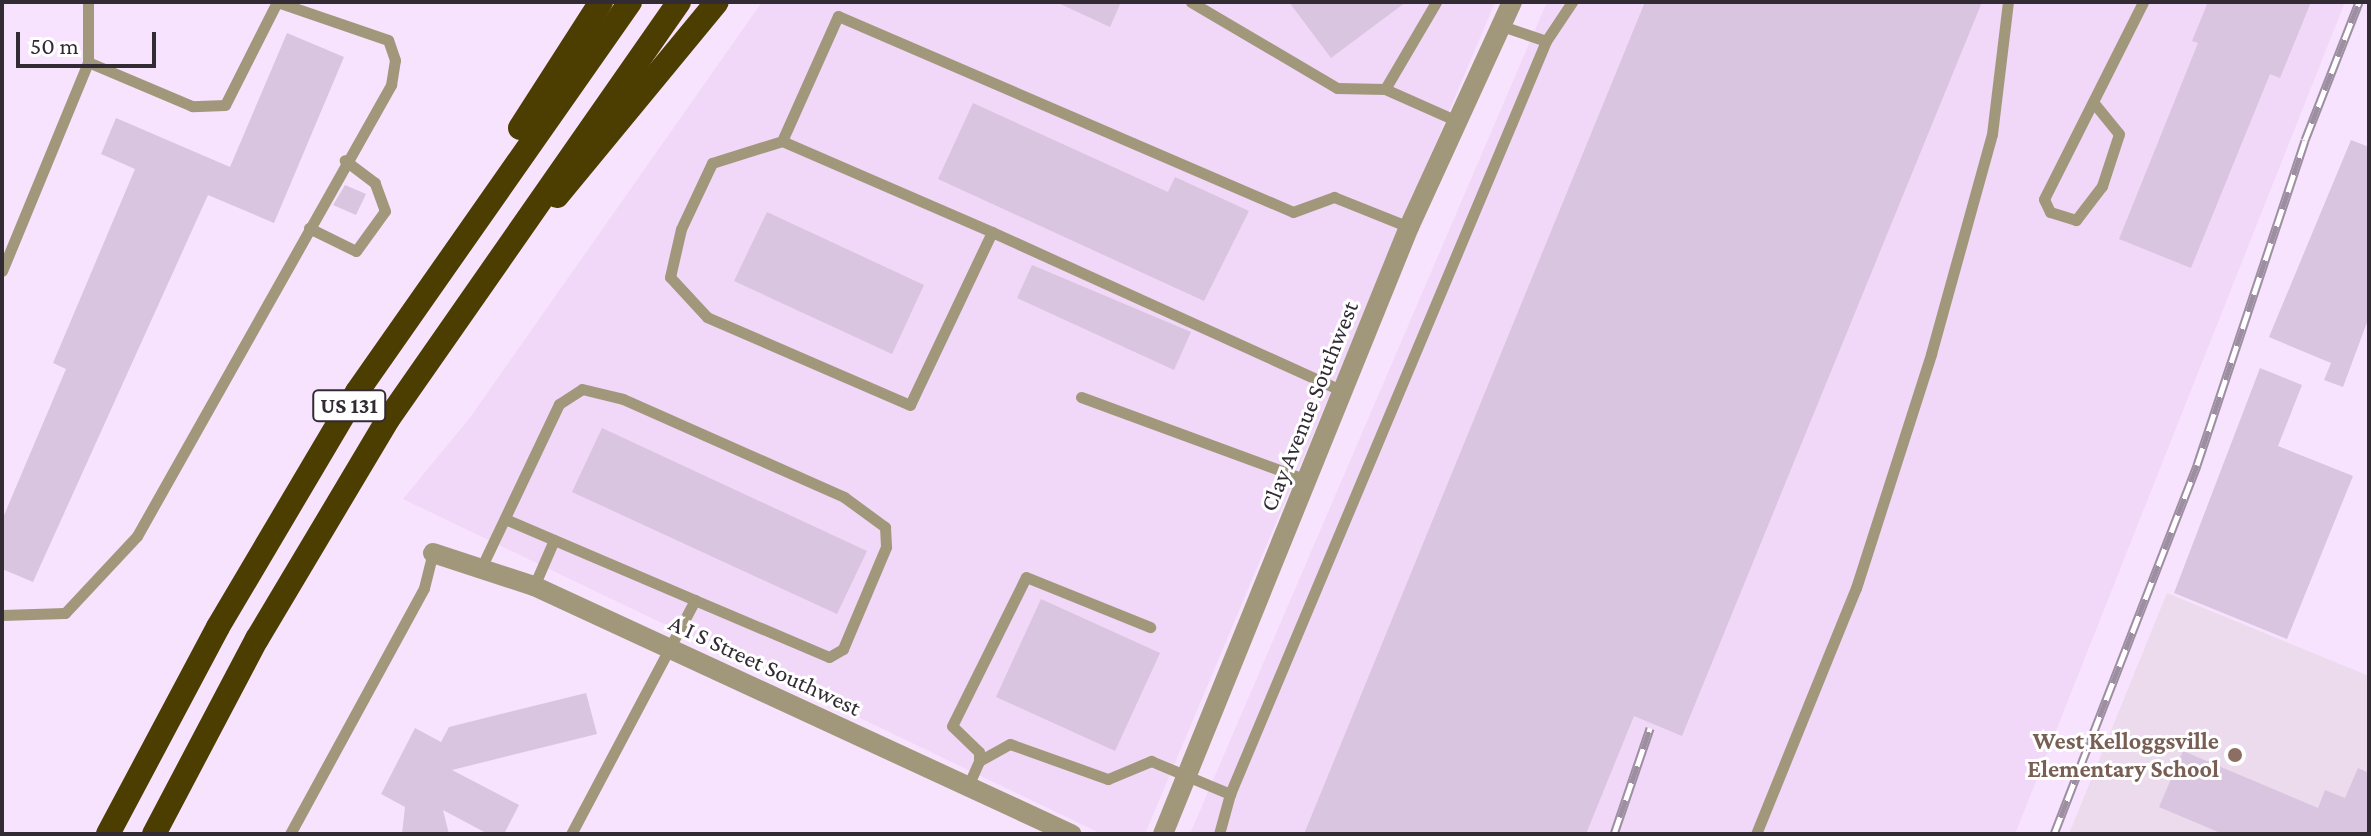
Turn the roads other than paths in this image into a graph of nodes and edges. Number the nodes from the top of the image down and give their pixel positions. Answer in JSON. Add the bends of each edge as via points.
{"nodes":[{"id":1,"x":88,"y":2,"type":"edge"},
{"id":2,"x":601,"y":2,"type":"edge"},
{"id":3,"x":630,"y":2,"type":"edge"},
{"id":4,"x":679,"y":2,"type":"edge"},
{"id":5,"x":717,"y":2,"type":"edge"},
{"id":6,"x":1191,"y":2,"type":"edge"},
{"id":7,"x":1436,"y":2,"type":"edge"},
{"id":8,"x":1512,"y":2,"type":"edge"},
{"id":9,"x":1572,"y":2,"type":"edge"},
{"id":10,"x":2008,"y":2,"type":"edge"},
{"id":11,"x":2143,"y":2,"type":"edge"},
{"id":12,"x":1502,"y":26,"type":"junction"},
{"id":13,"x":1546,"y":41,"type":"junction"},
{"id":14,"x":88,"y":62,"type":"junction"},
{"id":15,"x":1385,"y":89,"type":"junction"},
{"id":16,"x":2093,"y":102,"type":"junction"},
{"id":17,"x":1455,"y":120,"type":"junction"},
{"id":18,"x":782,"y":141,"type":"junction"},
{"id":19,"x":345,"y":160,"type":"junction"},
{"id":20,"x":1409,"y":227,"type":"junction"},
{"id":21,"x":309,"y":228,"type":"junction"},
{"id":22,"x":992,"y":232,"type":"junction"},
{"id":23,"x":2,"y":271,"type":"edge"},
{"id":24,"x":464,"y":304,"type":"junction"},
{"id":25,"x":1343,"y":391,"type":"junction"},
{"id":26,"x":357,"y":392,"type":"junction"},
{"id":27,"x":1081,"y":397,"type":"dead end"},
{"id":28,"x":1307,"y":480,"type":"junction"},
{"id":29,"x":505,"y":519,"type":"junction"},
{"id":30,"x":554,"y":540,"type":"junction"},
{"id":31,"x":433,"y":553,"type":"joint"},
{"id":32,"x":483,"y":564,"type":"junction"},
{"id":33,"x":534,"y":586,"type":"junction"},
{"id":34,"x":695,"y":600,"type":"junction"},
{"id":35,"x":2,"y":615,"type":"edge"},
{"id":36,"x":1150,"y":627,"type":"dead end"},
{"id":37,"x":673,"y":651,"type":"junction"},
{"id":38,"x":979,"y":761,"type":"junction"},
{"id":39,"x":1186,"y":776,"type":"junction"},
{"id":40,"x":968,"y":786,"type":"junction"},
{"id":41,"x":1230,"y":794,"type":"junction"},
{"id":42,"x":108,"y":834,"type":"edge"},
{"id":43,"x":154,"y":834,"type":"edge"},
{"id":44,"x":290,"y":834,"type":"edge"},
{"id":45,"x":571,"y":834,"type":"edge"},
{"id":46,"x":1071,"y":834,"type":"edge"},
{"id":47,"x":1163,"y":834,"type":"edge"},
{"id":48,"x":1219,"y":834,"type":"edge"},
{"id":49,"x":1756,"y":834,"type":"edge"}],
"edges":[{"from":1,"to":14,"type":"lane"},
{"from":2,"to":26,"type":"highway"},
{"from":3,"to":26,"type":"highway","number":"US 131"},
{"from":4,"to":24,"type":"highway","number":"US 131"},
{"from":5,"to":24,"type":"highway"},
{"from":6,"to":15,"type":"lane","via":[[1337,88]]},
{"from":7,"to":15,"type":"lane"},
{"from":8,"to":12,"type":"street","name":"Clay Avenue Southwest"},
{"from":9,"to":13,"type":"lane"},
{"from":10,"to":49,"type":"lane","via":[[1992,134],[1931,354],[1856,588]]},
{"from":11,"to":16,"type":"lane"},
{"from":12,"to":13,"type":"lane"},
{"from":12,"to":17,"type":"street","name":"Clay Avenue Southwest"},
{"from":13,"to":41,"type":"lane"},
{"from":14,"to":19,"type":"lane","via":[[192,106],[218,107],[257,53],[277,2],[375,35],[388,40],[395,60],[391,85]]},
{"from":14,"to":23,"type":"lane"},
{"from":15,"to":17,"type":"lane"},
{"from":16,"to":16,"type":"lane","via":[[2044,199],[2050,212],[2076,220],[2102,186],[2119,134]]},
{"from":17,"to":20,"type":"street","name":"Clay Avenue Southwest"},
{"from":18,"to":20,"type":"lane","via":[[838,16],[1293,212],[1334,197]]},
{"from":18,"to":22,"type":"lane"},
{"from":18,"to":22,"type":"lane","via":[[712,163],[681,229],[670,277],[721,323],[910,405]]},
{"from":19,"to":21,"type":"lane"},
{"from":19,"to":21,"type":"lane","via":[[375,183],[385,211],[356,251]]},
{"from":20,"to":25,"type":"street","name":"Clay Avenue Southwest"},
{"from":21,"to":35,"type":"lane","via":[[137,536],[65,613]]},
{"from":22,"to":25,"type":"lane"},
{"from":24,"to":43,"type":"highway","number":"US 131","via":[[287,586]]},
{"from":25,"to":28,"type":"street","name":"Clay Avenue Southwest"},
{"from":26,"to":42,"type":"highway","number":"US 131","via":[[218,627]]},
{"from":27,"to":28,"type":"lane"},
{"from":28,"to":39,"type":"street","name":"Clay Avenue Southwest"},
{"from":29,"to":30,"type":"lane"},
{"from":29,"to":32,"type":"lane"},
{"from":29,"to":34,"type":"lane","via":[[559,404],[582,389],[623,399],[844,497],[885,527],[886,547],[843,649],[829,657]]},
{"from":30,"to":33,"type":"lane"},
{"from":30,"to":34,"type":"lane"},
{"from":31,"to":32,"type":"street","name":"A I S Street Southwest"},
{"from":31,"to":44,"type":"lane","via":[[424,588]]},
{"from":32,"to":33,"type":"street","name":"A I S Street Southwest"},
{"from":33,"to":37,"type":"street","name":"A I S Street Southwest"},
{"from":34,"to":37,"type":"lane"},
{"from":36,"to":38,"type":"lane","via":[[1026,577],[952,726],[979,752]]},
{"from":37,"to":40,"type":"street","name":"A I S Street Southwest"},
{"from":37,"to":45,"type":"lane"},
{"from":38,"to":39,"type":"lane","via":[[1010,744],[1108,779],[1151,761]]},
{"from":38,"to":40,"type":"lane"},
{"from":39,"to":41,"type":"lane"},
{"from":39,"to":47,"type":"street","name":"Clay Avenue Southwest"},
{"from":40,"to":46,"type":"street","name":"A I S Street Southwest"},
{"from":41,"to":48,"type":"lane"}]}
